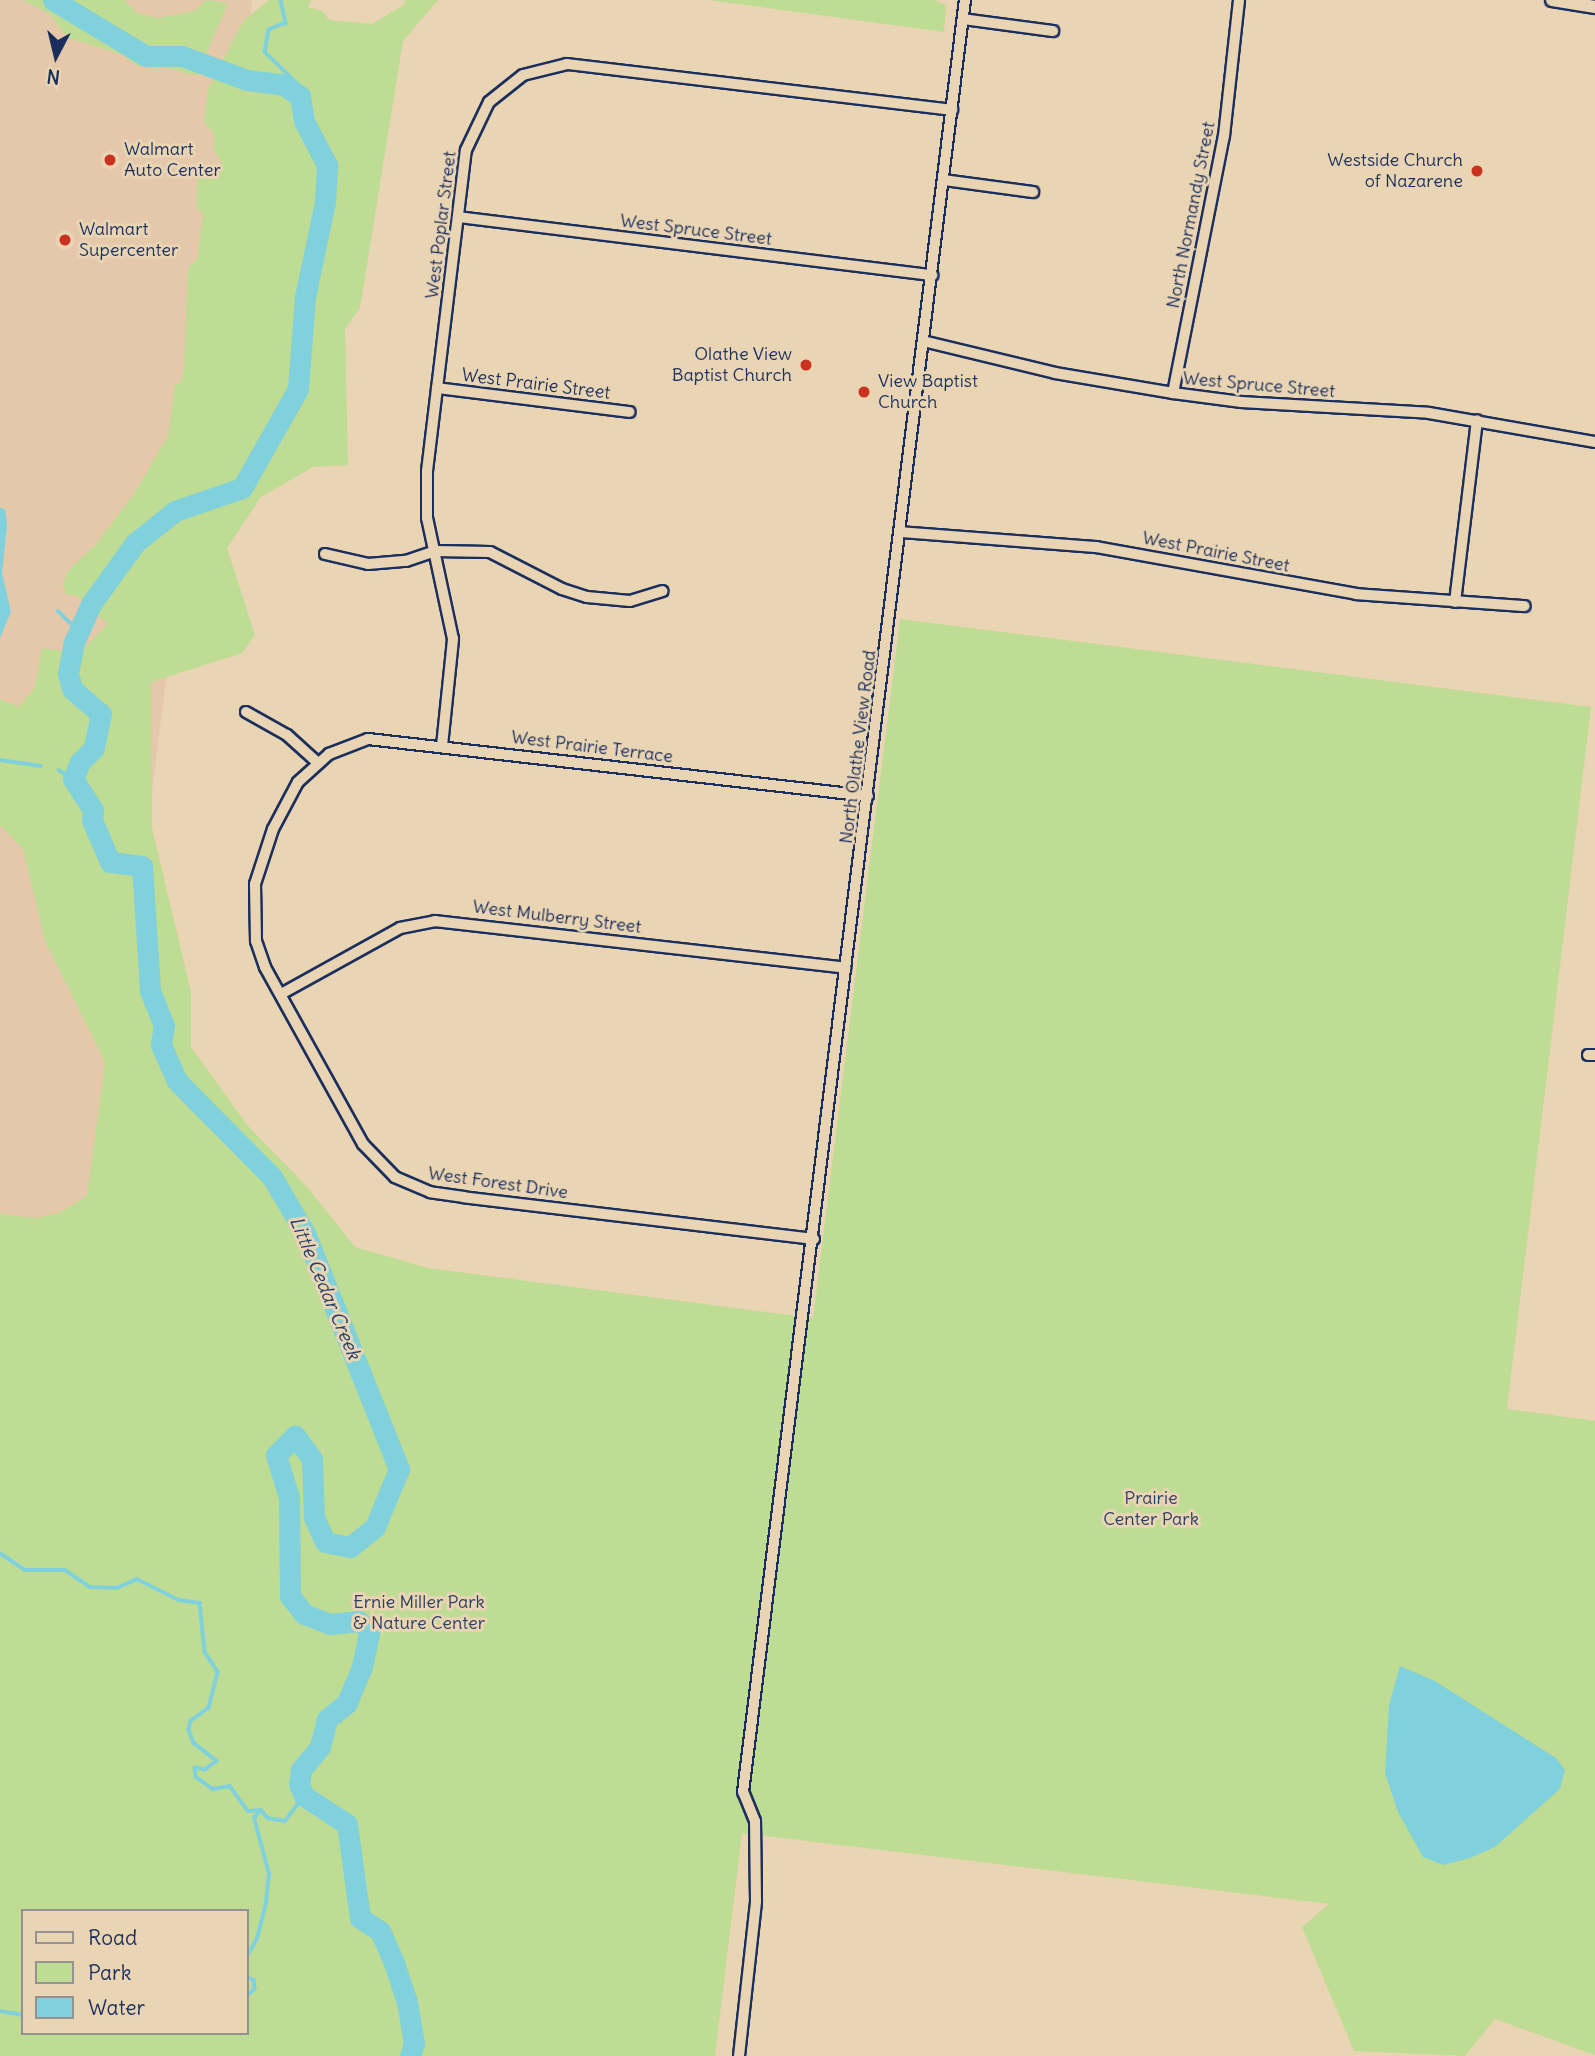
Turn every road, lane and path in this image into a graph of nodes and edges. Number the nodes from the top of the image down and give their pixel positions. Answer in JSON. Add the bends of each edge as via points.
{"nodes":[{"id":1,"x":965,"y":0,"type":"edge"},
{"id":2,"x":1239,"y":0,"type":"edge"},
{"id":3,"x":1552,"y":0,"type":"edge"},
{"id":4,"x":1595,"y":7,"type":"edge"},
{"id":5,"x":963,"y":19,"type":"junction"},
{"id":6,"x":1053,"y":30,"type":"dead end"},
{"id":7,"x":952,"y":110,"type":"junction"},
{"id":8,"x":943,"y":180,"type":"junction"},
{"id":9,"x":1033,"y":192,"type":"dead end"},
{"id":10,"x":458,"y":217,"type":"junction"},
{"id":11,"x":932,"y":275,"type":"junction"},
{"id":12,"x":923,"y":341,"type":"junction"},
{"id":13,"x":437,"y":388,"type":"junction"},
{"id":14,"x":1173,"y":393,"type":"junction"},
{"id":15,"x":630,"y":412,"type":"dead end"},
{"id":16,"x":1477,"y":420,"type":"junction"},
{"id":17,"x":1595,"y":442,"type":"edge"},
{"id":18,"x":900,"y":532,"type":"junction"},
{"id":19,"x":435,"y":551,"type":"junction"},
{"id":20,"x":325,"y":554,"type":"dead end"},
{"id":21,"x":663,"y":592,"type":"dead end"},
{"id":22,"x":1455,"y":602,"type":"junction"},
{"id":23,"x":1525,"y":606,"type":"dead end"},
{"id":24,"x":246,"y":712,"type":"dead end"},
{"id":25,"x":442,"y":746,"type":"junction"},
{"id":26,"x":318,"y":763,"type":"junction"},
{"id":27,"x":868,"y":796,"type":"junction"},
{"id":28,"x":845,"y":968,"type":"junction"},
{"id":29,"x":281,"y":994,"type":"junction"},
{"id":30,"x":814,"y":1239,"type":"junction"},
{"id":31,"x":739,"y":2056,"type":"edge"}],
"edges":[{"from":1,"to":5,"type":"street","name":"North Olathe View Road"},
{"from":2,"to":14,"type":"street","name":"North Normandy Street","via":[[1224,136]]},
{"from":3,"to":4,"type":"street"},
{"from":5,"to":6,"type":"street"},
{"from":5,"to":7,"type":"street","name":"North Olathe View Road"},
{"from":7,"to":8,"type":"street","name":"North Olathe View Road"},
{"from":7,"to":10,"type":"street","name":"West Poplar Street","via":[[583,64],[556,65],[513,80],[478,118],[466,150]]},
{"from":8,"to":9,"type":"street"},
{"from":8,"to":11,"type":"street","name":"North Olathe View Road"},
{"from":10,"to":11,"type":"street","name":"West Spruce Street"},
{"from":10,"to":13,"type":"street","name":"West Poplar Street"},
{"from":11,"to":12,"type":"street","name":"North Olathe View Road"},
{"from":12,"to":14,"type":"street","name":"West Spruce Street","via":[[1055,373]]},
{"from":12,"to":18,"type":"street","name":"North Olathe View Road"},
{"from":13,"to":15,"type":"street","name":"West Prairie Street"},
{"from":13,"to":19,"type":"street","name":"West Poplar Street","via":[[426,518]]},
{"from":14,"to":16,"type":"street","name":"West Spruce Street"},
{"from":16,"to":17,"type":"street","name":"West Spruce Street"},
{"from":16,"to":22,"type":"street"},
{"from":18,"to":22,"type":"street","name":"West Prairie Street","via":[[1096,547],[1356,594]]},
{"from":18,"to":27,"type":"street","name":"North Olathe View Road"},
{"from":19,"to":20,"type":"street","via":[[406,561],[368,564]]},
{"from":19,"to":21,"type":"street","via":[[491,552],[587,597],[631,601]]},
{"from":19,"to":25,"type":"street","name":"West Poplar Street","via":[[453,639]]},
{"from":22,"to":23,"type":"street","name":"West Prairie Street"},
{"from":24,"to":26,"type":"street","via":[[287,735]]},
{"from":25,"to":26,"type":"street","name":"West Prairie Terrace","via":[[368,739],[340,748]]},
{"from":25,"to":27,"type":"street","name":"West Prairie Terrace"},
{"from":26,"to":29,"type":"street","name":"West Prairie Terrace","via":[[289,797],[265,847],[255,884],[256,941]]},
{"from":27,"to":28,"type":"street","name":"North Olathe View Road"},
{"from":28,"to":29,"type":"street","name":"West Mulberry Street","via":[[435,921],[400,928]]},
{"from":28,"to":30,"type":"street","name":"North Olathe View Road"},
{"from":29,"to":30,"type":"street","name":"West Forest Drive","via":[[363,1144],[379,1163],[411,1185],[464,1197]]},
{"from":30,"to":31,"type":"street","name":"North Olathe View Road","via":[[743,1793],[755,1821],[756,1901]]}]}
